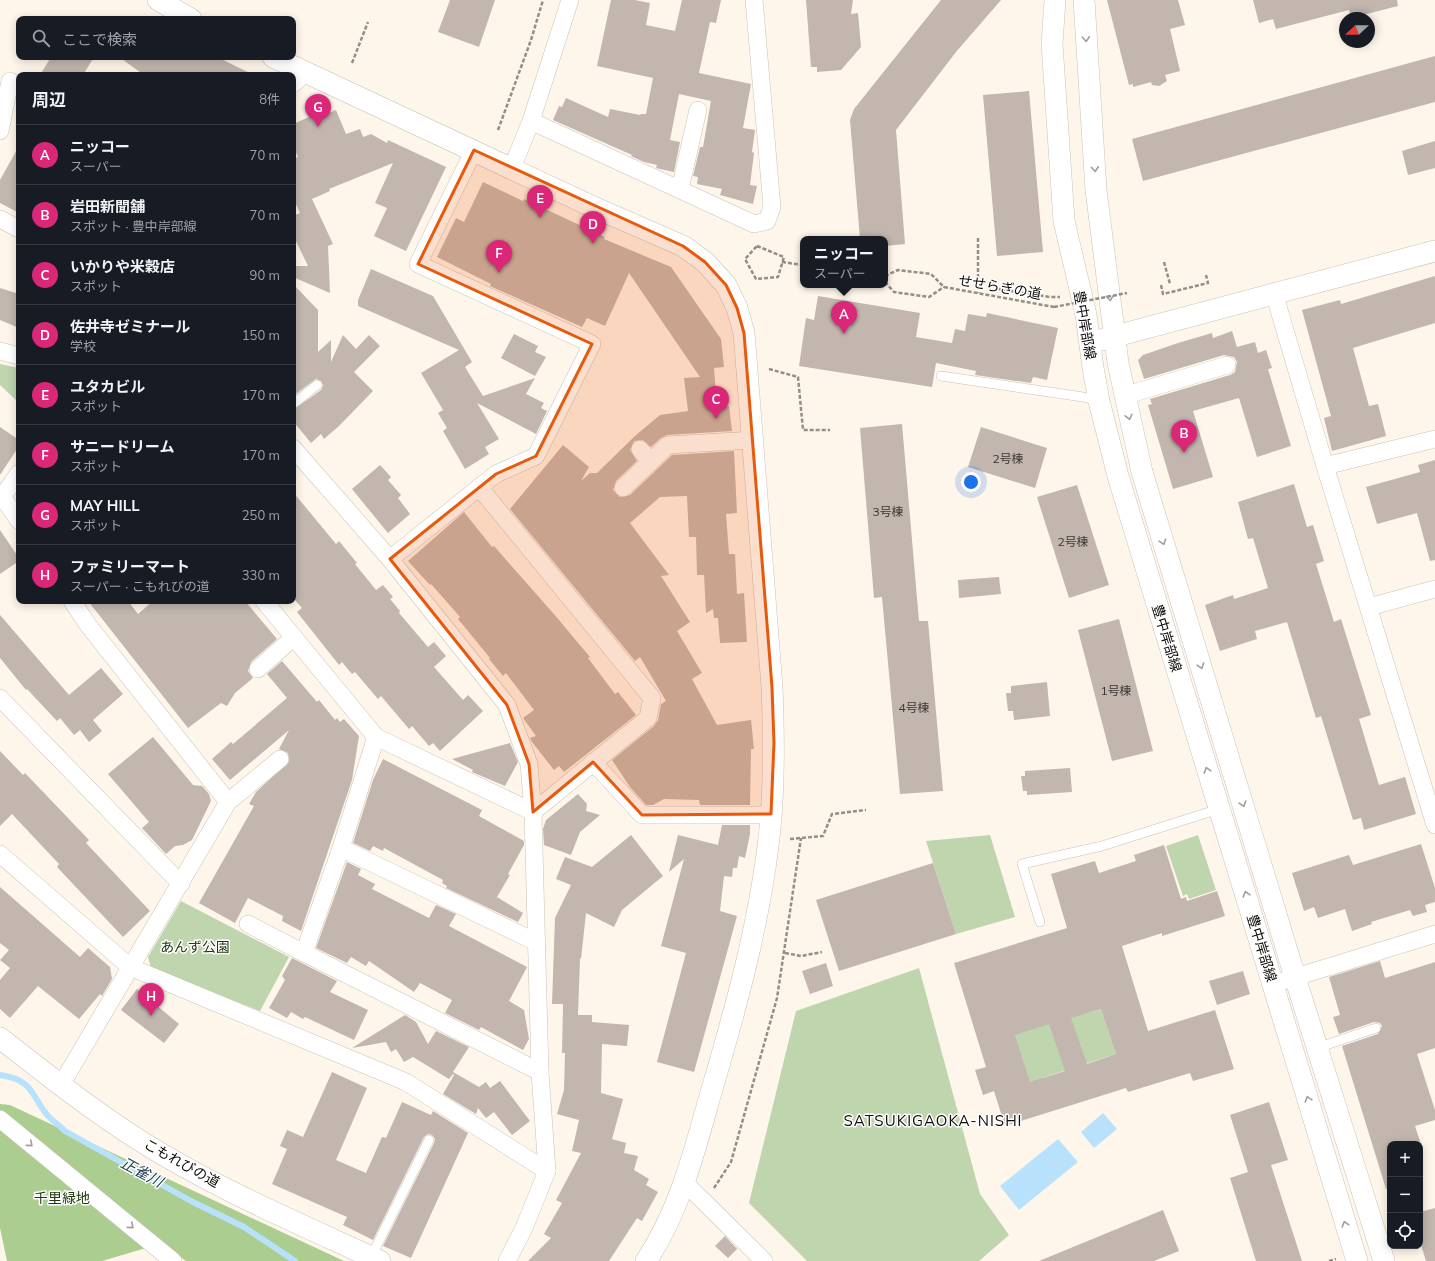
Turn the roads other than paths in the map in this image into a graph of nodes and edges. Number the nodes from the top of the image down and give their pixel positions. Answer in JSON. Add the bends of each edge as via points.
{"nodes":[{"id":1,"x":158,"y":0,"type":"edge"},
{"id":2,"x":570,"y":0,"type":"edge"},
{"id":3,"x":754,"y":0,"type":"edge"},
{"id":4,"x":1055,"y":0,"type":"edge"},
{"id":5,"x":1084,"y":0,"type":"edge"},
{"id":6,"x":186,"y":16,"type":"edge"},
{"id":7,"x":277,"y":60,"type":"edge"},
{"id":8,"x":292,"y":72,"type":"edge"},
{"id":9,"x":300,"y":78,"type":"edge"},
{"id":10,"x":10,"y":79,"type":"edge"},
{"id":11,"x":698,"y":110,"type":"dead end"},
{"id":12,"x":531,"y":121,"type":"junction"},
{"id":13,"x":0,"y":130,"type":"edge"},
{"id":14,"x":474,"y":150,"type":"junction"},
{"id":15,"x":512,"y":168,"type":"junction"},
{"id":16,"x":680,"y":189,"type":"junction"},
{"id":17,"x":0,"y":219,"type":"edge"},
{"id":18,"x":16,"y":227,"type":"edge"},
{"id":19,"x":1435,"y":251,"type":"edge"},
{"id":20,"x":1274,"y":293,"type":"junction"},
{"id":21,"x":1115,"y":337,"type":"junction"},
{"id":22,"x":1089,"y":342,"type":"junction"},
{"id":23,"x":0,"y":351,"type":"edge"},
{"id":24,"x":16,"y":355,"type":"edge"},
{"id":25,"x":1227,"y":365,"type":"dead end"},
{"id":26,"x":941,"y":376,"type":"dead end"},
{"id":27,"x":317,"y":385,"type":"dead end"},
{"id":28,"x":1124,"y":396,"type":"junction"},
{"id":29,"x":296,"y":402,"type":"edge"},
{"id":30,"x":1099,"y":402,"type":"junction"},
{"id":31,"x":1435,"y":439,"type":"edge"},
{"id":32,"x":753,"y":440,"type":"junction"},
{"id":33,"x":640,"y":449,"type":"dead end"},
{"id":34,"x":296,"y":459,"type":"edge"},
{"id":35,"x":651,"y":462,"type":"junction"},
{"id":36,"x":1325,"y":466,"type":"junction"},
{"id":37,"x":16,"y":477,"type":"edge"},
{"id":38,"x":479,"y":487,"type":"junction"},
{"id":39,"x":624,"y":488,"type":"dead end"},
{"id":40,"x":1,"y":498,"type":"edge"},
{"id":41,"x":16,"y":517,"type":"edge"},
{"id":42,"x":390,"y":559,"type":"junction"},
{"id":43,"x":1435,"y":590,"type":"edge"},
{"id":44,"x":74,"y":604,"type":"edge"},
{"id":45,"x":266,"y":604,"type":"edge"},
{"id":46,"x":1369,"y":607,"type":"junction"},
{"id":47,"x":294,"y":638,"type":"junction"},
{"id":48,"x":258,"y":669,"type":"dead end"},
{"id":49,"x":0,"y":698,"type":"edge"},
{"id":50,"x":376,"y":737,"type":"junction"},
{"id":51,"x":280,"y":758,"type":"dead end"},
{"id":52,"x":593,"y":762,"type":"junction"},
{"id":53,"x":228,"y":802,"type":"junction"},
{"id":54,"x":1219,"y":809,"type":"junction"},
{"id":55,"x":533,"y":812,"type":"junction"},
{"id":56,"x":771,"y":814,"type":"junction"},
{"id":57,"x":1435,"y":825,"type":"edge"},
{"id":58,"x":341,"y":848,"type":"junction"},
{"id":59,"x":0,"y":854,"type":"edge"},
{"id":60,"x":181,"y":884,"type":"junction"},
{"id":61,"x":1040,"y":922,"type":"dead end"},
{"id":62,"x":248,"y":924,"type":"dead end"},
{"id":63,"x":1435,"y":934,"type":"edge"},
{"id":64,"x":536,"y":942,"type":"junction"},
{"id":65,"x":304,"y":953,"type":"junction"},
{"id":66,"x":130,"y":967,"type":"junction"},
{"id":67,"x":1295,"y":977,"type":"junction"},
{"id":68,"x":1273,"y":984,"type":"junction"},
{"id":69,"x":1376,"y":1028,"type":"dead end"},
{"id":70,"x":0,"y":1038,"type":"edge"},
{"id":71,"x":1317,"y":1048,"type":"junction"},
{"id":72,"x":540,"y":1072,"type":"junction"},
{"id":73,"x":62,"y":1085,"type":"junction"},
{"id":74,"x":0,"y":1119,"type":"edge"},
{"id":75,"x":429,"y":1140,"type":"dead end"},
{"id":76,"x":547,"y":1171,"type":"junction"},
{"id":77,"x":685,"y":1182,"type":"junction"},
{"id":78,"x":376,"y":1259,"type":"edge"},
{"id":79,"x":173,"y":1261,"type":"edge"},
{"id":80,"x":507,"y":1261,"type":"edge"},
{"id":81,"x":646,"y":1261,"type":"edge"},
{"id":82,"x":764,"y":1261,"type":"edge"},
{"id":83,"x":1357,"y":1261,"type":"edge"},
{"id":84,"x":1384,"y":1261,"type":"edge"}],
"edges":[{"from":1,"to":6,"type":"street"},
{"from":2,"to":12,"type":"street"},
{"from":3,"to":16,"type":"street","via":[[772,208],[767,221],[754,224]]},
{"from":4,"to":22,"type":"street","name":"豊中岸部線","via":[[1052,44],[1064,221],[1086,315]]},
{"from":5,"to":21,"type":"street","name":"豊中岸部線","one_way":true,"via":[[1096,190]]},
{"from":7,"to":8,"type":"street"},
{"from":9,"to":14,"type":"street"},
{"from":10,"to":13,"type":"street"},
{"from":11,"to":16,"type":"street"},
{"from":12,"to":15,"type":"street"},
{"from":12,"to":16,"type":"street"},
{"from":14,"to":15,"type":"street"},
{"from":14,"to":38,"type":"street","via":[[418,264],[592,344],[536,456],[496,474]]},
{"from":15,"to":32,"type":"street","via":[[683,246],[705,262],[726,284],[738,308],[744,333]]},
{"from":17,"to":18,"type":"street"},
{"from":19,"to":20,"type":"street"},
{"from":20,"to":21,"type":"street"},
{"from":20,"to":36,"type":"street"},
{"from":21,"to":22,"type":"street"},
{"from":21,"to":28,"type":"street","name":"豊中岸部線"},
{"from":22,"to":30,"type":"street","name":"豊中岸部線"},
{"from":23,"to":24,"type":"street"},
{"from":25,"to":28,"type":"street"},
{"from":26,"to":30,"type":"lane"},
{"from":27,"to":29,"type":"lane"},
{"from":28,"to":67,"type":"street","name":"豊中岸部線","one_way":true,"via":[[1142,472]]},
{"from":54,"to":30,"type":"street","name":"豊中岸部線","one_way":true,"via":[[1118,476]]},
{"from":31,"to":36,"type":"street"},
{"from":32,"to":35,"type":"street","via":[[668,445]]},
{"from":32,"to":56,"type":"street","via":[[772,687],[774,743]]},
{"from":33,"to":35,"type":"street"},
{"from":34,"to":42,"type":"street"},
{"from":35,"to":39,"type":"street"},
{"from":36,"to":46,"type":"street"},
{"from":37,"to":40,"type":"street"},
{"from":38,"to":42,"type":"street"},
{"from":38,"to":52,"type":"street","via":[[652,698],[648,718]]},
{"from":40,"to":41,"type":"street"},
{"from":42,"to":55,"type":"street","via":[[507,705],[530,764]]},
{"from":43,"to":46,"type":"street"},
{"from":44,"to":53,"type":"street"},
{"from":45,"to":47,"type":"street"},
{"from":46,"to":57,"type":"street"},
{"from":47,"to":48,"type":"street"},
{"from":47,"to":50,"type":"street"},
{"from":49,"to":60,"type":"street"},
{"from":50,"to":55,"type":"street"},
{"from":50,"to":58,"type":"street"},
{"from":51,"to":53,"type":"street"},
{"from":52,"to":55,"type":"street"},
{"from":52,"to":56,"type":"street","via":[[642,815]]},
{"from":53,"to":60,"type":"street"},
{"from":54,"to":61,"type":"lane","via":[[1102,846],[1022,864]]},
{"from":68,"to":54,"type":"street","name":"豊中岸部線","one_way":true},
{"from":55,"to":64,"type":"street"},
{"from":56,"to":77,"type":"street","via":[[758,906],[744,976]]},
{"from":58,"to":64,"type":"street"},
{"from":58,"to":65,"type":"street"},
{"from":59,"to":66,"type":"street"},
{"from":60,"to":66,"type":"street"},
{"from":62,"to":65,"type":"street"},
{"from":63,"to":67,"type":"street"},
{"from":64,"to":72,"type":"street"},
{"from":65,"to":72,"type":"street"},
{"from":66,"to":73,"type":"street"},
{"from":66,"to":76,"type":"street","via":[[406,1082]]},
{"from":67,"to":68,"type":"street"},
{"from":67,"to":71,"type":"street","name":"豊中岸部線"},
{"from":83,"to":68,"type":"street","name":"豊中岸部線","one_way":true},
{"from":69,"to":71,"type":"lane"},
{"from":70,"to":73,"type":"street","name":"こもれびの道"},
{"from":71,"to":84,"type":"street","name":"豊中岸部線"},
{"from":72,"to":76,"type":"street"},
{"from":73,"to":78,"type":"street","name":"こもれびの道","via":[[142,1142],[206,1177]]},
{"from":74,"to":79,"type":"street","one_way":true},
{"from":75,"to":78,"type":"lane"},
{"from":76,"to":80,"type":"street","via":[[524,1228]]},
{"from":77,"to":81,"type":"street","via":[[656,1246]]},
{"from":77,"to":82,"type":"street"}]}
